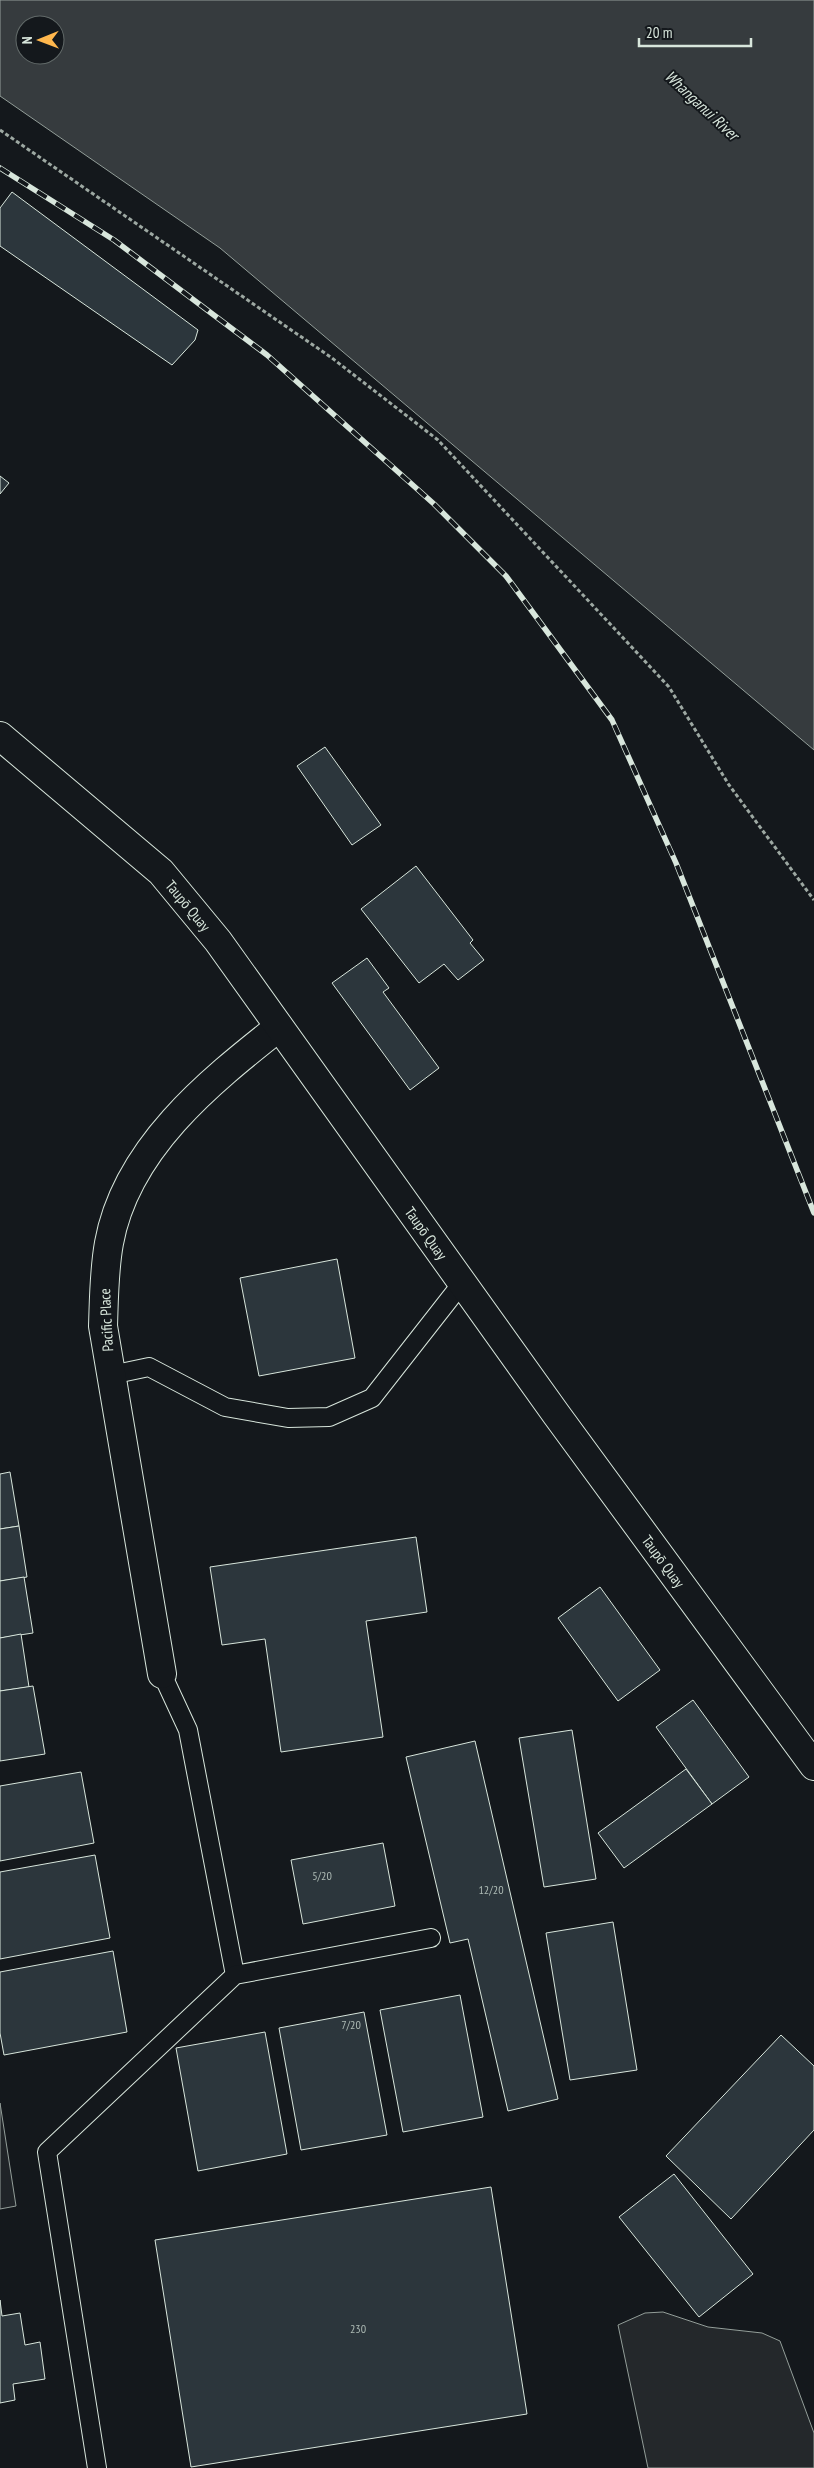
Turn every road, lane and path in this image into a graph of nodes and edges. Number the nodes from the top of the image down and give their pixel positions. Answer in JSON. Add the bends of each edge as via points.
{"nodes":[{"id":1,"x":0,"y":130,"type":"edge"},
{"id":2,"x":0,"y":736,"type":"edge"},
{"id":3,"x":814,"y":900,"type":"edge"},
{"id":4,"x":279,"y":1027,"type":"junction"},
{"id":5,"x":462,"y":1283,"type":"junction"},
{"id":6,"x":111,"y":1375,"type":"junction"},
{"id":7,"x":162,"y":1674,"type":"joint"},
{"id":8,"x":814,"y":1766,"type":"edge"},
{"id":9,"x":431,"y":1938,"type":"dead end"},
{"id":10,"x":234,"y":1975,"type":"junction"},
{"id":11,"x":97,"y":2468,"type":"edge"}],
"edges":[{"from":1,"to":3,"type":"path","via":[[332,358],[438,440],[669,687],[729,785]]},
{"from":2,"to":4,"type":"street","name":"Taupō Quay","via":[[161,872],[218,942]]},
{"from":4,"to":5,"type":"street","name":"Taupō Quay"},
{"from":4,"to":6,"type":"street","name":"Pacific Place","via":[[194,1098],[138,1167],[120,1205],[104,1279],[104,1326]]},
{"from":5,"to":6,"type":"lane","via":[[372,1398],[329,1417],[288,1418],[225,1407],[149,1367]]},
{"from":5,"to":8,"type":"street","name":"Taupō Quay"},
{"from":6,"to":7,"type":"street","name":"Pacific Place"},
{"from":7,"to":10,"type":"lane","via":[[188,1730]]},
{"from":9,"to":10,"type":"lane"},
{"from":10,"to":11,"type":"lane","via":[[47,2152]]}]}
